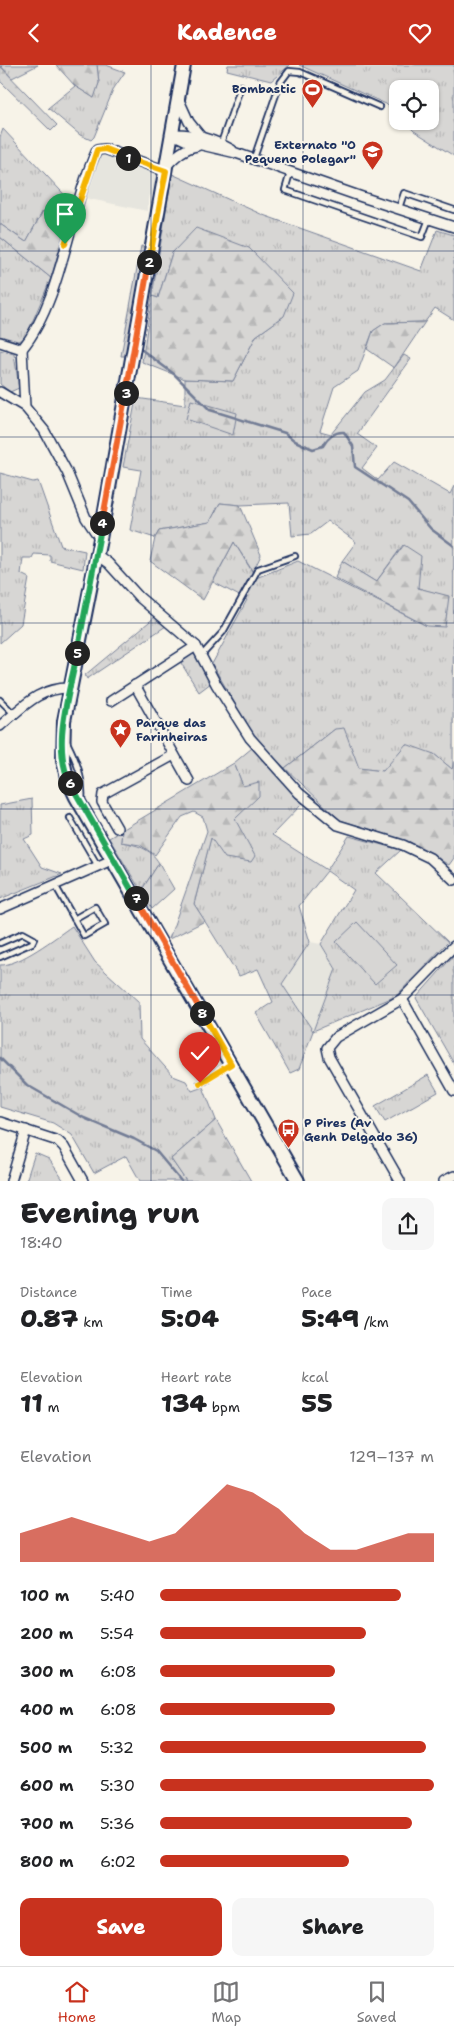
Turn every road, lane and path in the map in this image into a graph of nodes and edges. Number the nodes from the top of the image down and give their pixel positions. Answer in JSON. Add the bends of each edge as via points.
{"nodes":[{"id":1,"x":184,"y":65,"type":"edge"},
{"id":2,"x":241,"y":86,"type":"dead end"},
{"id":3,"x":178,"y":99,"type":"junction"},
{"id":4,"x":380,"y":107,"type":"dead end"},
{"id":5,"x":172,"y":134,"type":"junction"},
{"id":6,"x":202,"y":142,"type":"junction"},
{"id":7,"x":221,"y":143,"type":"junction"},
{"id":8,"x":236,"y":153,"type":"junction"},
{"id":9,"x":254,"y":159,"type":"junction"},
{"id":10,"x":166,"y":168,"type":"junction"},
{"id":11,"x":291,"y":171,"type":"junction"},
{"id":12,"x":399,"y":207,"type":"junction"},
{"id":13,"x":454,"y":211,"type":"edge"},
{"id":14,"x":430,"y":218,"type":"junction"},
{"id":15,"x":454,"y":227,"type":"edge"},
{"id":16,"x":0,"y":342,"type":"edge"},
{"id":17,"x":22,"y":349,"type":"junction"},
{"id":18,"x":0,"y":392,"type":"edge"},
{"id":19,"x":25,"y":407,"type":"junction"},
{"id":20,"x":100,"y":539,"type":"junction"},
{"id":21,"x":96,"y":555,"type":"junction"},
{"id":22,"x":295,"y":556,"type":"dead end"},
{"id":23,"x":196,"y":646,"type":"junction"},
{"id":24,"x":202,"y":655,"type":"junction"},
{"id":25,"x":135,"y":685,"type":"junction"},
{"id":26,"x":71,"y":689,"type":"junction"},
{"id":27,"x":0,"y":700,"type":"edge"},
{"id":28,"x":111,"y":701,"type":"dead end"},
{"id":29,"x":14,"y":714,"type":"junction"},
{"id":30,"x":0,"y":726,"type":"edge"},
{"id":31,"x":174,"y":755,"type":"junction"},
{"id":32,"x":189,"y":781,"type":"dead end"},
{"id":33,"x":70,"y":818,"type":"dead end"},
{"id":34,"x":117,"y":828,"type":"dead end"},
{"id":35,"x":114,"y":859,"type":"junction"},
{"id":36,"x":98,"y":866,"type":"junction"},
{"id":37,"x":454,"y":879,"type":"edge"},
{"id":38,"x":55,"y":885,"type":"junction"},
{"id":39,"x":0,"y":909,"type":"edge"},
{"id":40,"x":74,"y":919,"type":"junction"},
{"id":41,"x":0,"y":943,"type":"edge"},
{"id":42,"x":454,"y":946,"type":"edge"},
{"id":43,"x":0,"y":957,"type":"edge"},
{"id":44,"x":402,"y":999,"type":"junction"},
{"id":45,"x":231,"y":1064,"type":"junction"},
{"id":46,"x":200,"y":1083,"type":"dead end"},
{"id":47,"x":454,"y":1091,"type":"edge"},
{"id":48,"x":0,"y":1122,"type":"edge"},
{"id":49,"x":26,"y":1130,"type":"junction"},
{"id":50,"x":454,"y":1175,"type":"edge"},
{"id":51,"x":11,"y":1181,"type":"edge"},
{"id":52,"x":82,"y":1181,"type":"edge"},
{"id":53,"x":298,"y":1181,"type":"edge"},
{"id":54,"x":400,"y":1181,"type":"edge"},
{"id":55,"x":444,"y":1181,"type":"edge"}],
"edges":[{"from":1,"to":3,"type":"main road"},
{"from":2,"to":7,"type":"lane"},
{"from":3,"to":5,"type":"main road"},
{"from":3,"to":6,"type":"street"},
{"from":4,"to":9,"type":"lane","via":[[300,72],[289,71],[280,83]]},
{"from":5,"to":6,"type":"street","via":[[189,142]]},
{"from":5,"to":10,"type":"main road"},
{"from":6,"to":7,"type":"street"},
{"from":6,"to":8,"type":"street"},
{"from":6,"to":10,"type":"street","via":[[176,156]]},
{"from":7,"to":8,"type":"street"},
{"from":8,"to":9,"type":"street"},
{"from":9,"to":11,"type":"street"},
{"from":10,"to":17,"type":"street","via":[[105,149],[97,150],[54,283],[32,337]]},
{"from":10,"to":20,"type":"main road"},
{"from":11,"to":12,"type":"street"},
{"from":11,"to":14,"type":"lane","via":[[285,190],[422,237]]},
{"from":12,"to":13,"type":"lane","via":[[404,193]]},
{"from":12,"to":14,"type":"street"},
{"from":14,"to":15,"type":"street"},
{"from":16,"to":17,"type":"street"},
{"from":17,"to":19,"type":"street"},
{"from":18,"to":19,"type":"street"},
{"from":19,"to":20,"type":"street","via":[[44,430],[67,472],[86,518]]},
{"from":20,"to":21,"type":"main road"},
{"from":21,"to":23,"type":"street"},
{"from":21,"to":26,"type":"main road"},
{"from":22,"to":24,"type":"lane","via":[[258,569],[223,632]]},
{"from":23,"to":24,"type":"street"},
{"from":23,"to":25,"type":"street"},
{"from":24,"to":37,"type":"street","via":[[250,738],[299,793],[338,825],[430,858]]},
{"from":25,"to":28,"type":"street"},
{"from":25,"to":31,"type":"street"},
{"from":26,"to":29,"type":"street","via":[[45,691]]},
{"from":26,"to":35,"type":"main road","via":[[63,734],[67,778]]},
{"from":27,"to":29,"type":"lane"},
{"from":29,"to":30,"type":"street"},
{"from":31,"to":32,"type":"street"},
{"from":31,"to":34,"type":"street","via":[[103,794],[102,802]]},
{"from":33,"to":36,"type":"lane"},
{"from":35,"to":36,"type":"street"},
{"from":35,"to":45,"type":"main road"},
{"from":36,"to":38,"type":"street"},
{"from":38,"to":39,"type":"street"},
{"from":38,"to":40,"type":"lane"},
{"from":40,"to":40,"type":"lane","via":[[84,936],[105,924],[95,907]]},
{"from":41,"to":43,"type":"lane","via":[[23,933],[34,939],[32,943]]},
{"from":42,"to":44,"type":"street"},
{"from":44,"to":47,"type":"street"},
{"from":44,"to":54,"type":"street","via":[[336,1037],[327,1048],[329,1057]]},
{"from":45,"to":46,"type":"lane"},
{"from":45,"to":53,"type":"main road"},
{"from":48,"to":49,"type":"street"},
{"from":49,"to":51,"type":"street"},
{"from":49,"to":52,"type":"street","via":[[60,1142]]},
{"from":50,"to":55,"type":"street"}]}
